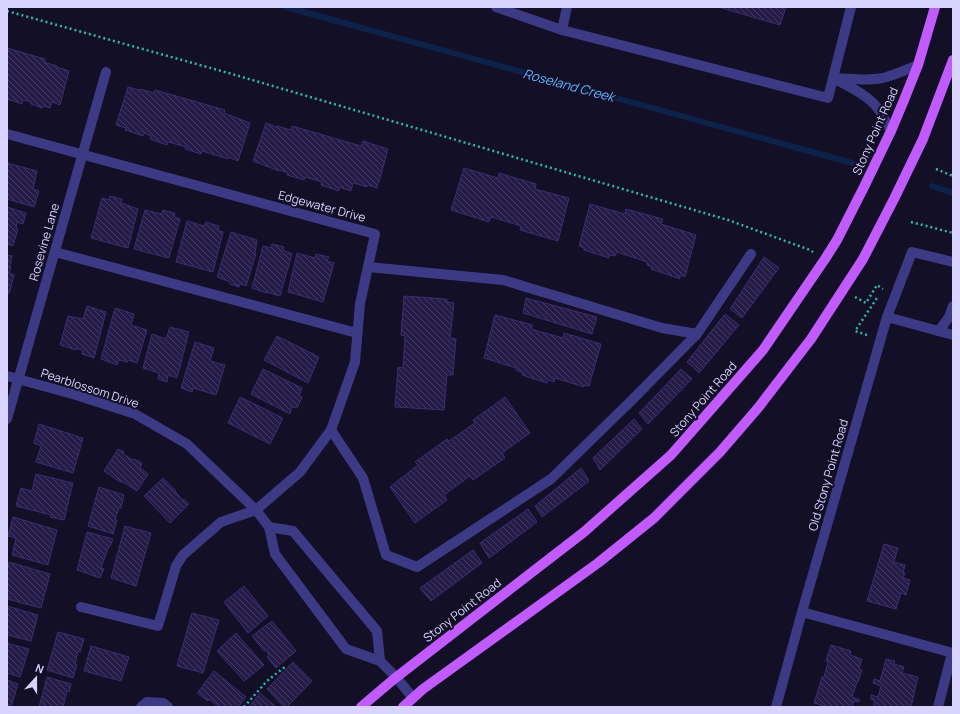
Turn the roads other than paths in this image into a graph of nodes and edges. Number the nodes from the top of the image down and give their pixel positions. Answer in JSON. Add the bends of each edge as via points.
{"nodes":[{"id":1,"x":496,"y":7,"type":"edge"},
{"id":2,"x":567,"y":7,"type":"edge"},
{"id":3,"x":851,"y":7,"type":"edge"},
{"id":4,"x":935,"y":7,"type":"edge"},
{"id":5,"x":562,"y":30,"type":"junction"},
{"id":6,"x":953,"y":60,"type":"edge"},
{"id":7,"x":918,"y":65,"type":"junction"},
{"id":8,"x":106,"y":72,"type":"dead end"},
{"id":9,"x":833,"y":78,"type":"junction"},
{"id":10,"x":891,"y":131,"type":"junction"},
{"id":11,"x":7,"y":134,"type":"edge"},
{"id":12,"x":82,"y":155,"type":"junction"},
{"id":13,"x":54,"y":252,"type":"junction"},
{"id":14,"x":751,"y":254,"type":"dead end"},
{"id":15,"x":953,"y":262,"type":"edge"},
{"id":16,"x":368,"y":267,"type":"junction"},
{"id":17,"x":953,"y":306,"type":"edge"},
{"id":18,"x":887,"y":317,"type":"junction"},
{"id":19,"x":939,"y":331,"type":"junction"},
{"id":20,"x":358,"y":334,"type":"junction"},
{"id":21,"x":697,"y":334,"type":"junction"},
{"id":22,"x":953,"y":335,"type":"edge"},
{"id":23,"x":7,"y":376,"type":"edge"},
{"id":24,"x":18,"y":379,"type":"junction"},
{"id":25,"x":7,"y":419,"type":"edge"},
{"id":26,"x":331,"y":430,"type":"junction"},
{"id":27,"x":256,"y":510,"type":"junction"},
{"id":28,"x":269,"y":527,"type":"junction"},
{"id":29,"x":81,"y":607,"type":"dead end"},
{"id":30,"x":802,"y":612,"type":"junction"},
{"id":31,"x":952,"y":653,"type":"edge"},
{"id":32,"x":380,"y":661,"type":"junction"},
{"id":33,"x":396,"y":677,"type":"junction"},
{"id":34,"x":413,"y":698,"type":"junction"},
{"id":35,"x":141,"y":707,"type":"edge"},
{"id":36,"x":168,"y":707,"type":"edge"},
{"id":37,"x":361,"y":707,"type":"edge"},
{"id":38,"x":403,"y":707,"type":"edge"},
{"id":39,"x":776,"y":707,"type":"edge"},
{"id":40,"x":938,"y":707,"type":"edge"}],
"edges":[{"from":1,"to":5,"type":"street"},
{"from":2,"to":5,"type":"street"},
{"from":3,"to":9,"type":"street"},
{"from":4,"to":7,"type":"main road","name":"Stony Point Road"},
{"from":5,"to":9,"type":"street","via":[[828,98]]},
{"from":6,"to":34,"type":"main road","via":[[923,139],[863,259],[811,339],[758,408],[720,452],[654,518],[598,563]]},
{"from":7,"to":9,"type":"street","via":[[877,79]]},
{"from":7,"to":10,"type":"main road","name":"Stony Point Road"},
{"from":8,"to":12,"type":"street","name":"Rosevine Lane"},
{"from":9,"to":10,"type":"street","via":[[873,102]]},
{"from":10,"to":33,"type":"main road","name":"Stony Point Road","via":[[825,259],[763,350],[671,455],[584,532]]},
{"from":11,"to":12,"type":"street","name":"Edgewater Drive"},
{"from":12,"to":13,"type":"street","name":"Rosevine Lane"},
{"from":12,"to":16,"type":"street","name":"Edgewater Drive","via":[[375,234]]},
{"from":13,"to":20,"type":"street"},
{"from":13,"to":24,"type":"street","name":"Rosevine Lane"},
{"from":14,"to":21,"type":"street"},
{"from":15,"to":18,"type":"street","name":"Old Stony Point Road","via":[[912,252]]},
{"from":16,"to":20,"type":"street","name":"Edgewater Drive","via":[[360,304]]},
{"from":16,"to":21,"type":"street","via":[[504,280],[662,328]]},
{"from":17,"to":19,"type":"street"},
{"from":18,"to":19,"type":"street"},
{"from":18,"to":30,"type":"street","name":"Old Stony Point Road"},
{"from":19,"to":22,"type":"street"},
{"from":20,"to":26,"type":"street","name":"Edgewater Drive","via":[[355,362]]},
{"from":21,"to":26,"type":"street","via":[[551,479],[417,567],[386,555],[363,478]]},
{"from":23,"to":24,"type":"street","name":"Pearblossom Drive"},
{"from":24,"to":25,"type":"street","name":"Rosevine Lane"},
{"from":24,"to":27,"type":"street","name":"Pearblossom Drive","via":[[135,414],[187,444]]},
{"from":26,"to":27,"type":"street","name":"Edgewater Drive","via":[[300,472]]},
{"from":27,"to":28,"type":"street","name":"Pearblossom Drive"},
{"from":27,"to":29,"type":"street","via":[[222,522],[182,555],[176,566],[158,626]]},
{"from":28,"to":32,"type":"street","name":"Pearblossom Drive","via":[[275,554],[346,649]]},
{"from":28,"to":32,"type":"street","via":[[292,531],[377,631]]},
{"from":30,"to":31,"type":"street"},
{"from":30,"to":39,"type":"street","name":"Old Stony Point Road"},
{"from":31,"to":40,"type":"street"},
{"from":32,"to":33,"type":"street","name":"Pearblossom Drive"},
{"from":33,"to":34,"type":"street","name":"Pearblossom Drive"},
{"from":33,"to":37,"type":"main road","name":"Stony Point Road"},
{"from":34,"to":38,"type":"main road"},
{"from":35,"to":36,"type":"street","via":[[147,702],[163,703]]}]}
